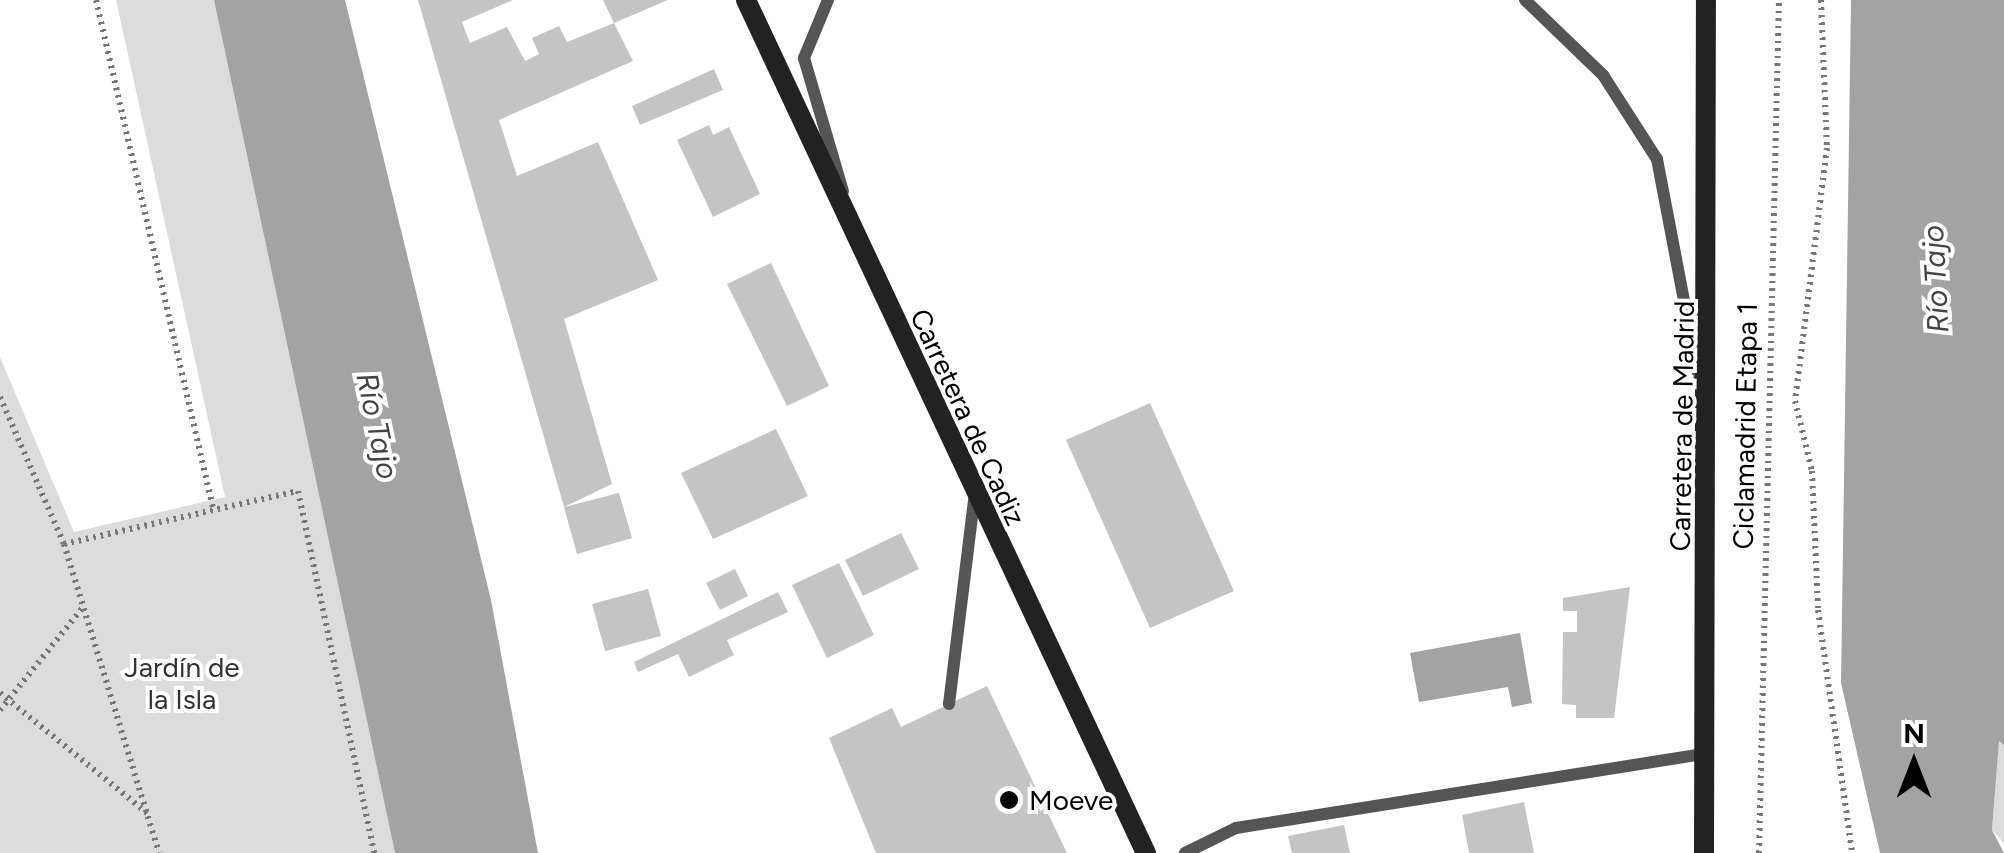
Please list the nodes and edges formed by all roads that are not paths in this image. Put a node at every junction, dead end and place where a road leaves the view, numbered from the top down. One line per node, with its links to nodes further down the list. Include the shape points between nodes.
1 (746, 0): 5 (main road, Carretera de Cadiz)
2 (828, 0): 5 (lane, via 804,58)
3 (1525, 0): 6 (lane, via 1603,74 1657,159)
4 (1706, 0): 6 (main road, Carretera de Madrid)
5 (852, 230): 7 (main road, Carretera de Cadiz)
6 (1709, 430): 9 (main road, Carretera de Madrid)
7 (974, 499): 8 (lane); 10 (main road, Carretera de Cadiz)
8 (950, 704)
9 (1705, 754): 11 (lane, via 1236,828); 12 (main road, Carretera de Madrid)
10 (1146, 853)
11 (1185, 853)
12 (1704, 853)

